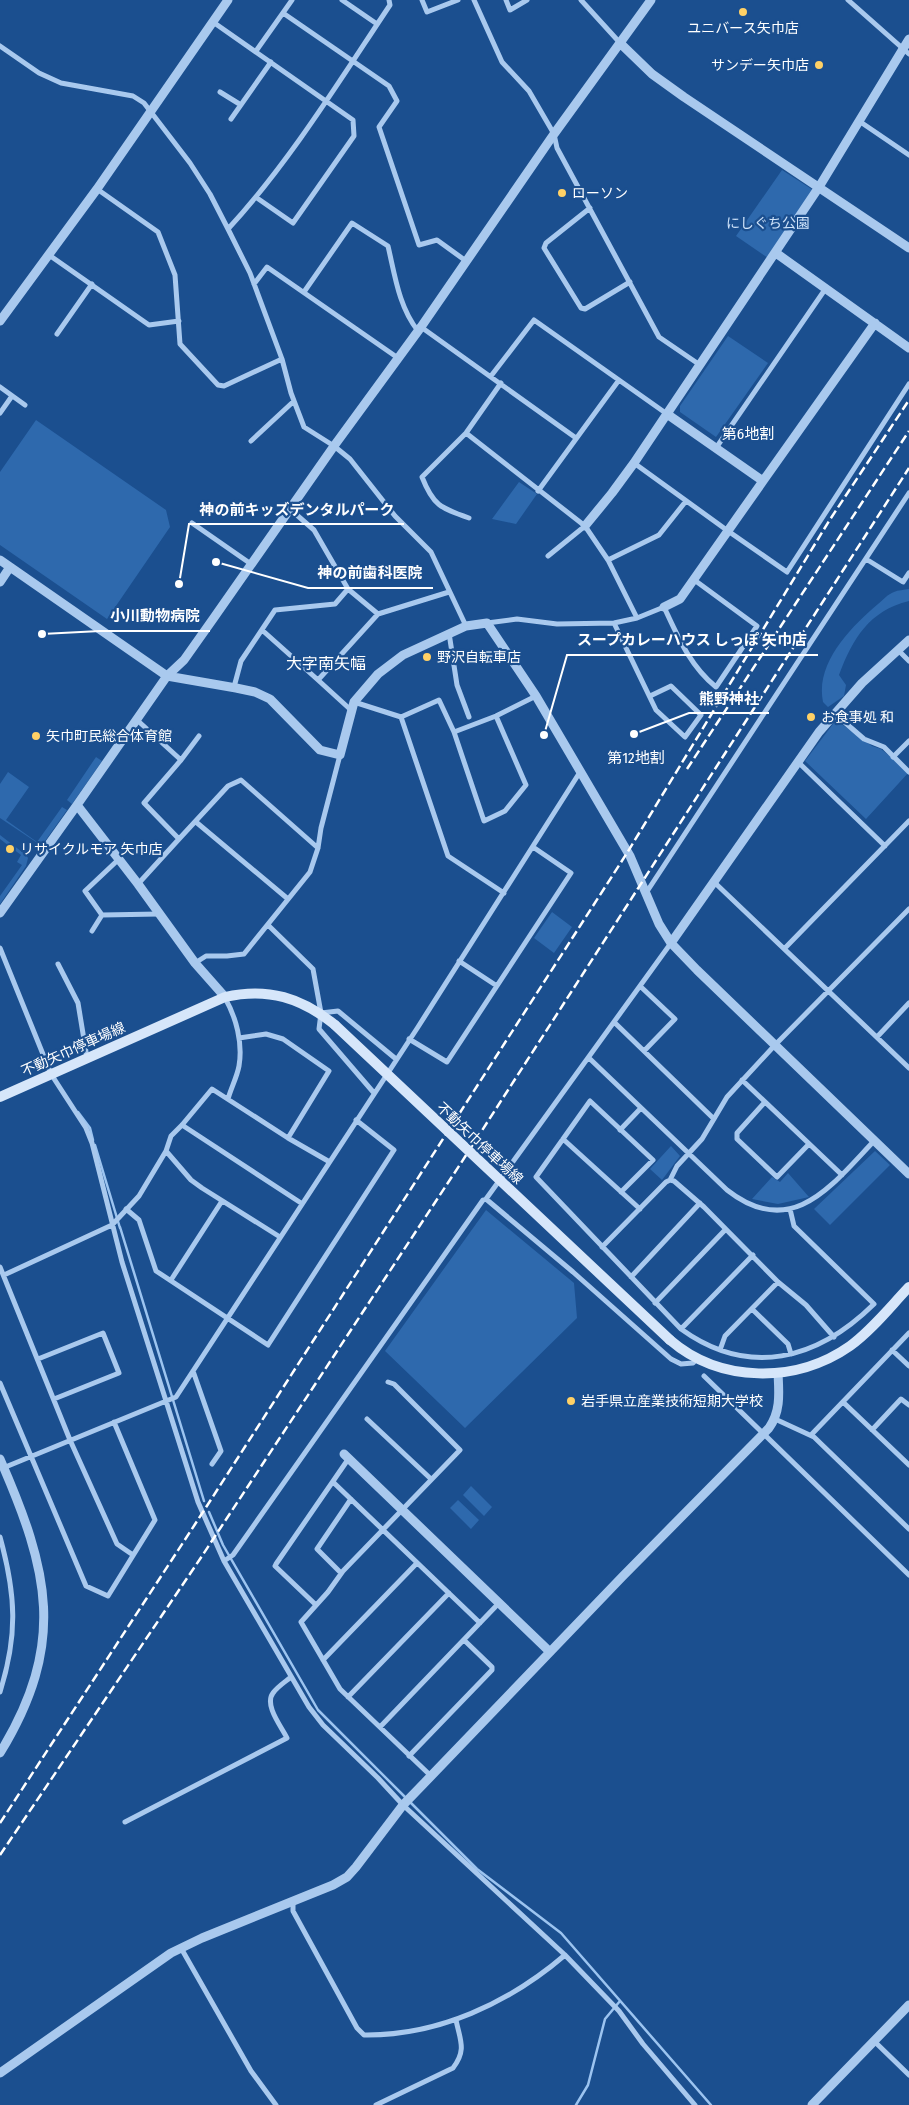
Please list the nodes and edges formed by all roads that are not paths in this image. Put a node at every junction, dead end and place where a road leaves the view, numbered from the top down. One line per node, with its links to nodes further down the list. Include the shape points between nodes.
1 (228, 0): 14 (street)
2 (292, 0): 13 (street)
3 (342, 0): 15 (street)
4 (389, 0): 15 (street, via 390,5)
5 (422, 0): 6 (street, via 426,12)
6 (458, 0)
7 (474, 0): 29 (street, via 502,62 529,91)
8 (506, 0): 9 (street, via 510,10)
9 (527, 0)
10 (581, 0): 17 (street)
11 (651, 0): 17 (street)
12 (848, 0): 20 (street)
13 (283, 13): 19 (street); 21 (street)
14 (213, 22): 19 (street); 26 (street)
15 (377, 24): 21 (street)
16 (909, 39): 20 (street)
17 (621, 44): 29 (street); 31 (street, via 652,74)
18 (0, 46): 26 (street, via 38,73 61,83 132,96 144,103)
19 (256, 51): 22 (street)
20 (906, 51): 28 (street)
21 (353, 61): 24 (street); 39 (street, via 390,86 396,101 379,127 420,245 437,240)
22 (271, 62): 24 (street); 25 (street)
23 (220, 92): 25 (street)
24 (325, 100): 33 (street); 33 (street, via 353,120 354,136 349,144 293,223)
25 (241, 105): 27 (street)
26 (150, 112): 32 (street); 35 (street, via 190,163)
27 (231, 119)
28 (859, 121): 30 (street); 31 (street)
29 (554, 134): 34 (street, via 557,148); 39 (street)
30 (909, 156)
31 (819, 187): 36 (street); 37 (street)
32 (97, 189): 38 (street); 46 (street, via 158,232 175,275)
33 (257, 198): 35 (street)
34 (590, 208): 40 (street); 40 (street, via 544,248 582,308)
35 (228, 229): 42 (street)
36 (909, 248)
37 (776, 253): 43 (street); 53 (street)
38 (50, 255): 41 (street); 45 (street)
39 (466, 261): 48 (street)
40 (630, 282): 53 (street, via 659,337)
41 (92, 284): 46 (street, via 149,325); 49 (street)
42 (254, 284): 44 (street, via 268,267); 52 (street)
43 (826, 288): 47 (street); 68 (street)
44 (304, 292): 48 (street, via 352,223 388,246 401,301 408,319); 51 (street)
45 (0, 321)
46 (180, 321): 52 (street, via 180,344 218,385 224,386)
47 (876, 323): 50 (street); 70 (street)
48 (419, 329): 51 (street); 54 (street)
49 (57, 334)
50 (909, 348)
51 (398, 358): 67 (street)
52 (282, 359): 60 (street)
53 (700, 365): 63 (street)
54 (491, 376): 55 (street, via 534,320); 56 (street)
55 (619, 380): 63 (street); 65 (street)
56 (501, 383): 64 (street); 65 (street)
57 (909, 384): 78 (street, via 787,572)
58 (0, 388): 59 (street)
59 (12, 396): 61 (street); 62 (street)
60 (294, 402): 66 (street); 67 (street, via 304,428)
61 (25, 405)
62 (0, 413)
63 (667, 414): 68 (street); 69 (street)
64 (466, 433): 71 (street); 75 (street, via 422,477 429,495 441,507)
65 (576, 438): 71 (street)
66 (250, 441)
67 (334, 446): 74 (street); 89 (street, via 431,552)
68 (716, 448): 70 (street)
69 (634, 463): 73 (street); 77 (street)
70 (763, 481): 78 (street)
71 (538, 491): 77 (street)
72 (909, 493): 80 (street)
73 (686, 501): 78 (street); 82 (street, via 659,535)
74 (290, 509): 83 (street); 88 (street, via 314,530)
75 (469, 518)
76 (192, 523): 83 (street)
77 (585, 526): 79 (street); 82 (street)
78 (728, 531): 86 (street)
79 (548, 556)
80 (866, 558): 85 (street, via 903,582); 131 (street)
81 (0, 560): 84 (street)
82 (608, 560): 92 (street)
83 (251, 564): 101 (street, via 184,660)
84 (10, 567): 87 (street); 101 (street)
85 (909, 573)
86 (693, 579): 90 (street, via 680,598); 90 (street, via 757,626 716,687 703,677 684,648)
87 (0, 582)
88 (348, 589): 91 (street); 96 (street, via 335,604 275,610)
89 (449, 592): 91 (street); 95 (street)
90 (664, 607): 92 (street)
91 (378, 614): 102 (street)
92 (637, 618): 94 (street)
93 (487, 623): 94 (street, via 517,619 557,624); 95 (street); 104 (street)
94 (614, 623): 105 (street)
95 (466, 626): 97 (street)
96 (262, 630): 102 (street); 103 (street, via 241,661)
97 (450, 633): 106 (street, via 403,655 378,674); 110 (street, via 457,685)
98 (909, 640): 99 (street)
99 (898, 650): 100 (street); 107 (street)
100 (909, 661)
101 (167, 676): 103 (street); 111 (street)
102 (318, 680): 106 (street)
103 (234, 687): 115 (street, via 270,699 320,750)
104 (536, 696): 108 (street); 119 (street)
105 (650, 696): 105 (street, via 656,710 685,737 701,715 671,686)
106 (353, 707): 109 (street); 115 (street)
107 (834, 713): 116 (street, via 864,739 884,747); 118 (street)
108 (496, 716): 112 (street); 112 (street, via 526,785 505,811 484,821)
109 (401, 717): 112 (street, via 439,700); 132 (street, via 448,856)
110 (469, 717)
111 (137, 720): 117 (street); 121 (street)
112 (454, 732)
113 (199, 736): 117 (street)
114 (909, 741): 116 (street)
115 (340, 755): 127 (street)
116 (893, 757): 120 (street)
117 (181, 760): 124 (street, via 144,803)
118 (797, 761): 125 (street); 129 (street)
119 (580, 772): 126 (street); 131 (street, via 630,856)
120 (909, 772)
121 (77, 805): 128 (street); 135 (street)
122 (909, 820): 125 (street)
123 (196, 822): 124 (street); 127 (street, via 228,786 241,780); 133 (street)
124 (179, 839): 130 (street)
125 (885, 846): 142 (street)
126 (533, 847): 132 (street); 146 (street, via 571,873)
127 (318, 848): 133 (street, via 310,872)
128 (119, 859): 130 (street); 137 (street, via 85,891)
129 (713, 881): 140 (street); 142 (street)
130 (138, 884): 136 (street)
131 (646, 892): 140 (street)
132 (504, 893): 143 (street)
133 (288, 899): 138 (street)
134 (909, 909): 148 (street)
135 (0, 912)
136 (160, 914): 137 (street); 144 (street)
137 (102, 915): 139 (street)
138 (268, 925): 144 (street, via 244,954 206,956); 151 (street, via 313,969)
139 (92, 931)
140 (671, 943): 147 (street); 156 (street)
141 (0, 948): 162 (street)
142 (785, 948): 148 (street)
143 (460, 962): 146 (street); 155 (street)
144 (195, 963): 149 (street)
145 (58, 964): 158 (street, via 78,1003)
146 (497, 986): 155 (street, via 447,1062)
147 (640, 986): 152 (street); 157 (street, via 675,1019)
148 (830, 991): 153 (street); 156 (street)
149 (225, 997): 151 (main road, 不動矢巾停車場線, via 243,993 282,996); 154 (street); 158 (main road, 不動矢巾停車場線)
150 (909, 1003): 153 (street)
151 (321, 1013): 160 (street, via 338,1011); 164 (street, via 319,1029); 211 (main road, 不動矢巾停車場線, bridge, via 670,1340)
152 (614, 1022): 157 (street); 159 (street)
153 (876, 1037): 161 (street)
154 (239, 1038): 166 (street, via 240,1066); 173 (street, via 266,1034 283,1039 329,1071)
155 (409, 1039): 160 (street)
156 (775, 1045): 163 (street); 175 (street)
157 (644, 1052): 169 (street)
158 (87, 1058): 162 (main road, 不動矢巾停車場線)
159 (589, 1058): 168 (street); 184 (street)
160 (396, 1059): 164 (street)
161 (909, 1068)
162 (51, 1074): 165 (main road, 不動矢巾停車場線); 191 (street, via 86,1128)
163 (742, 1080): 167 (street); 169 (street)
164 (374, 1093): 170 (street)
165 (0, 1096)
166 (228, 1099): 171 (street, via 212,1089); 173 (street)
167 (766, 1102): 176 (street); 176 (street, via 737,1133 737,1139 777,1177)
168 (641, 1108): 172 (street); 178 (street)
169 (714, 1119): 178 (street)
170 (356, 1120): 179 (street); 204 (street, via 394,1150 268,1345)
171 (182, 1126): 177 (street, via 171,1136); 186 (street)
172 (620, 1130): 174 (street, via 590,1101); 183 (street, via 652,1160)
173 (288, 1138): 179 (street)
174 (563, 1139): 183 (street); 194 (street, via 536,1176)
175 (874, 1141): 180 (street); 181 (street)
176 (809, 1144): 181 (street)
177 (166, 1151): 185 (street, via 191,1180); 188 (street, via 139,1196)
178 (689, 1154): 182 (street, via 677,1166); 190 (street, via 738,1199 763,1208)
179 (328, 1161): 186 (street)
180 (909, 1174)
181 (842, 1175): 190 (street, via 815,1200)
182 (670, 1180): 187 (street); 189 (street)
183 (622, 1192): 189 (street)
184 (486, 1200): 211 (street, via 671,1359 681,1364 693,1363); 243 (street)
185 (222, 1201): 193 (street); 199 (street)
186 (301, 1203): 193 (street)
187 (700, 1203): 192 (street); 198 (street)
188 (126, 1209): 191 (street); 199 (street, via 139,1220 156,1271)
189 (640, 1209): 194 (street)
190 (790, 1209): 207 (street, via 794,1226 874,1304)
191 (114, 1223): 197 (street); 220 (street)
192 (725, 1230): 195 (street); 202 (street)
193 (280, 1237): 204 (street)
194 (602, 1247): 198 (street)
195 (753, 1255): 200 (street); 205 (street)
196 (0, 1267): 197 (street)
197 (4, 1275): 212 (street)
198 (631, 1277): 202 (street)
199 (170, 1280): 204 (street)
200 (778, 1282): 203 (street); 207 (street, via 806,1305)
201 (909, 1287): 215 (main road, 不動矢巾停車場線, via 844,1350 819,1363)
202 (655, 1303): 205 (street)
203 (752, 1309): 208 (street, via 725,1336); 210 (street, via 788,1344)
204 (228, 1317): 214 (street)
205 (681, 1329): 208 (street)
206 (909, 1332): 209 (street)
207 (834, 1337): 210 (street, via 803,1352)
208 (720, 1350): 210 (street, via 756,1357)
209 (892, 1350): 213 (street); 221 (street)
210 (791, 1354)
211 (698, 1358): 215 (main road, 不動矢巾停車場線, via 738,1372)
212 (38, 1360): 219 (street); 219 (street, via 103,1333 119,1373)
213 (909, 1366)
214 (193, 1371): 220 (street, via 176,1397); 232 (street, via 221,1451)
215 (778, 1373): 224 (street, via 779,1405)
216 (704, 1376): 227 (street)
217 (388, 1382): 235 (street, via 394,1384 459,1447 460,1450)
218 (0, 1383): 230 (street)
219 (54, 1399): 229 (street)
220 (167, 1400): 225 (street); 243 (street, via 198,1502)
221 (843, 1402): 226 (street); 228 (street)
222 (909, 1405): 226 (street, via 901,1399)
223 (367, 1419): 235 (street)
224 (775, 1419): 227 (street); 228 (street)
225 (114, 1422): 229 (street); 242 (street, via 155,1520)
226 (872, 1430): 234 (street)
227 (764, 1434): 246 (street); 252 (street)
228 (811, 1435): 239 (street)
229 (70, 1440): 230 (street); 242 (street, via 117,1544)
230 (30, 1455): 233 (street); 242 (street, via 86,1586 108,1596)
231 (347, 1456): 236 (street); 238 (street)
232 (212, 1464)
233 (1, 1465): 258 (street, via 34,1547 44,1602 44,1636 31,1691)
234 (909, 1465)
235 (431, 1479): 238 (street)
236 (333, 1482): 237 (street); 249 (street, via 275,1566)
237 (351, 1499): 240 (street); 245 (street, via 317,1549)
238 (402, 1509): 240 (street); 248 (street)
239 (909, 1529)
240 (382, 1530): 244 (street); 245 (street)
241 (0, 1537): 255 (street, via 10,1573 14,1608 12,1644)
242 (134, 1555)
243 (229, 1558): 254 (street)
244 (417, 1563): 247 (street); 253 (street)
245 (341, 1573): 249 (street)
246 (909, 1575)
247 (449, 1594): 250 (street); 256 (street)
248 (499, 1603): 250 (street); 252 (street)
249 (316, 1605): 253 (street, via 301,1622)
250 (480, 1624): 251 (street)
251 (464, 1640): 257 (street); 259 (street, via 492,1670)
252 (550, 1652): 260 (street)
253 (323, 1660): 256 (street, via 338,1687)
254 (291, 1677): 261 (street, via 319,1720); 262 (street, via 270,1698 286,1738)
255 (0, 1692)
256 (348, 1697): 257 (street)
257 (380, 1727): 259 (street)
258 (0, 1754)
259 (409, 1756): 260 (street)
260 (431, 1776): 261 (street)
261 (406, 1802): 263 (street, via 351,1873 333,1885); 265 (street)
262 (125, 1822)
263 (293, 1901): 264 (street); 267 (street, via 294,1911 357,2028 364,2035 387,2035)
264 (181, 1948): 269 (street); 271 (street, via 251,2071)
265 (565, 1956): 267 (street, via 520,1989 483,2010); 273 (street, via 617,2009 642,2044)
266 (909, 2005): 268 (street)
267 (456, 2020): 272 (street, via 462,2049 453,2068)
268 (874, 2041): 270 (street); 274 (street)
269 (0, 2073)
270 (909, 2075)
271 (276, 2105)
272 (376, 2105)
273 (695, 2105)
274 (812, 2105)

